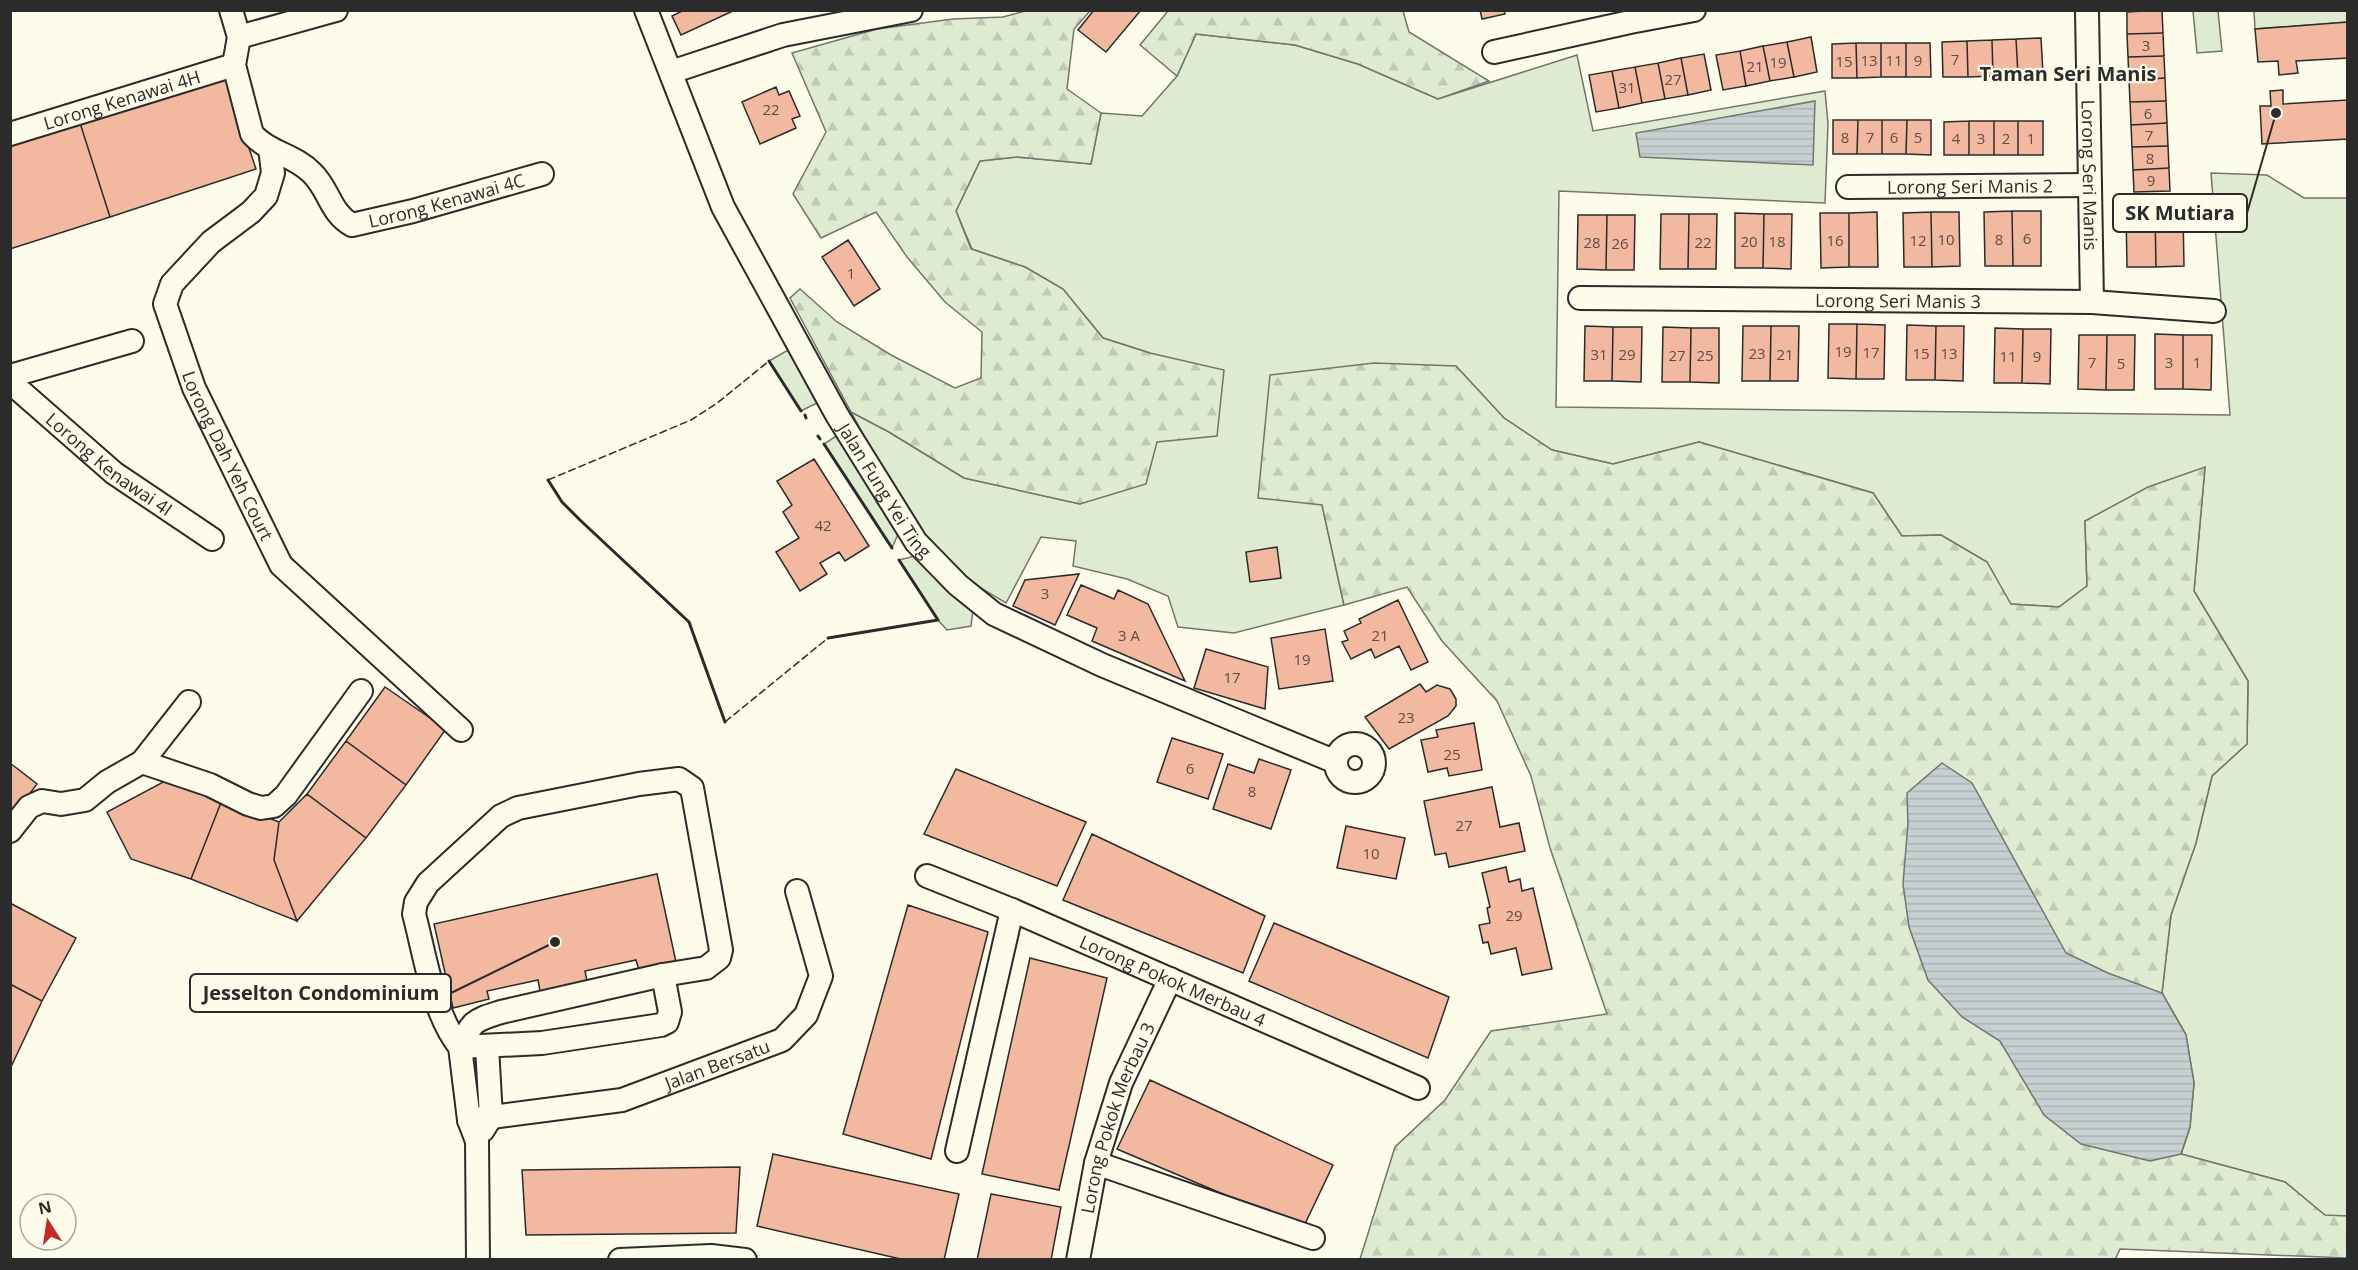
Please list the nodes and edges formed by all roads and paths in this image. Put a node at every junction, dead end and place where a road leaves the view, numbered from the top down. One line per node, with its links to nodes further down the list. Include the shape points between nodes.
1 (231, 10): 7 (street)
2 (336, 10): 7 (street)
3 (646, 10): 10 (street, Jalan Fung Yei Ting)
4 (911, 10): 10 (street, via 783,35)
5 (1694, 10): 8 (street)
6 (2087, 10): 14 (street, Lorong Seri Manis)
7 (239, 37): 9 (street)
8 (1494, 52)
9 (234, 65): 11 (street, Lorong Kenawai 4H); 12 (street, via 252,135)
10 (671, 72): 27 (street, Jalan Fung Yei Ting, via 723,207 837,414 916,542 958,585 994,614)
11 (10, 134)
12 (270, 148): 13 (street, Lorong Kenawai 4C, via 298,160 315,174 341,219 352,225); 25 (street, Lorong Dah Yeh Court, via 273,173 266,195 252,212 211,242 172,284 165,304 194,388 281,565)
13 (543, 174)
14 (2090, 185): 15 (street, Lorong Seri Manis 2); 17 (street, Lorong Seri Manis)
15 (1848, 187)
16 (1580, 298): 17 (street, Lorong Seri Manis 3)
17 (2092, 302): 18 (street, Lorong Seri Manis 3)
18 (2214, 311)
19 (132, 341): 20 (street)
20 (10, 376)
21 (10, 382): 22 (street, Lorong Kenawai 4I, via 114,473)
22 (212, 539)
23 (361, 691): 26 (street, via 274,806 248,804 210,785)
24 (189, 702): 26 (street)
25 (461, 730)
26 (142, 762): 28 (street, via 85,800 61,804 42,801 28,807)
27 (1336, 762)
28 (10, 831)
29 (927, 876): 31 (street, Lorong Pokok Merbau 4)
30 (797, 891): 37 (street, Jalan Bersatu, via 821,976 806,1015 782,1041 622,1100)
31 (1012, 910): 33 (street, Lorong Pokok Merbau 4); 38 (street)
32 (663, 975): 34 (street, via 478,1019); 34 (street, via 706,968 719,958 721,950 692,788 679,779 518,808 501,816 428,883 416,902 414,914 435,995); 35 (street, via 670,1012 667,1022 661,1025)
33 (1170, 979): 36 (street, Lorong Pokok Merbau 4); 39 (street, Lorong Pokok Merbau 3, via 1120,1083)
34 (460, 1047): 35 (street); 37 (street)
35 (487, 1047): 37 (street)
36 (1418, 1088)
37 (480, 1118): 42 (street)
38 (957, 1151)
39 (1096, 1163): 40 (street); 45 (street, Lorong Pokok Merbau 3)
40 (1313, 1238)
41 (711, 1258): 43 (street); 44 (street)
42 (478, 1260)
43 (620, 1260)
44 (745, 1260)
45 (1078, 1260)

